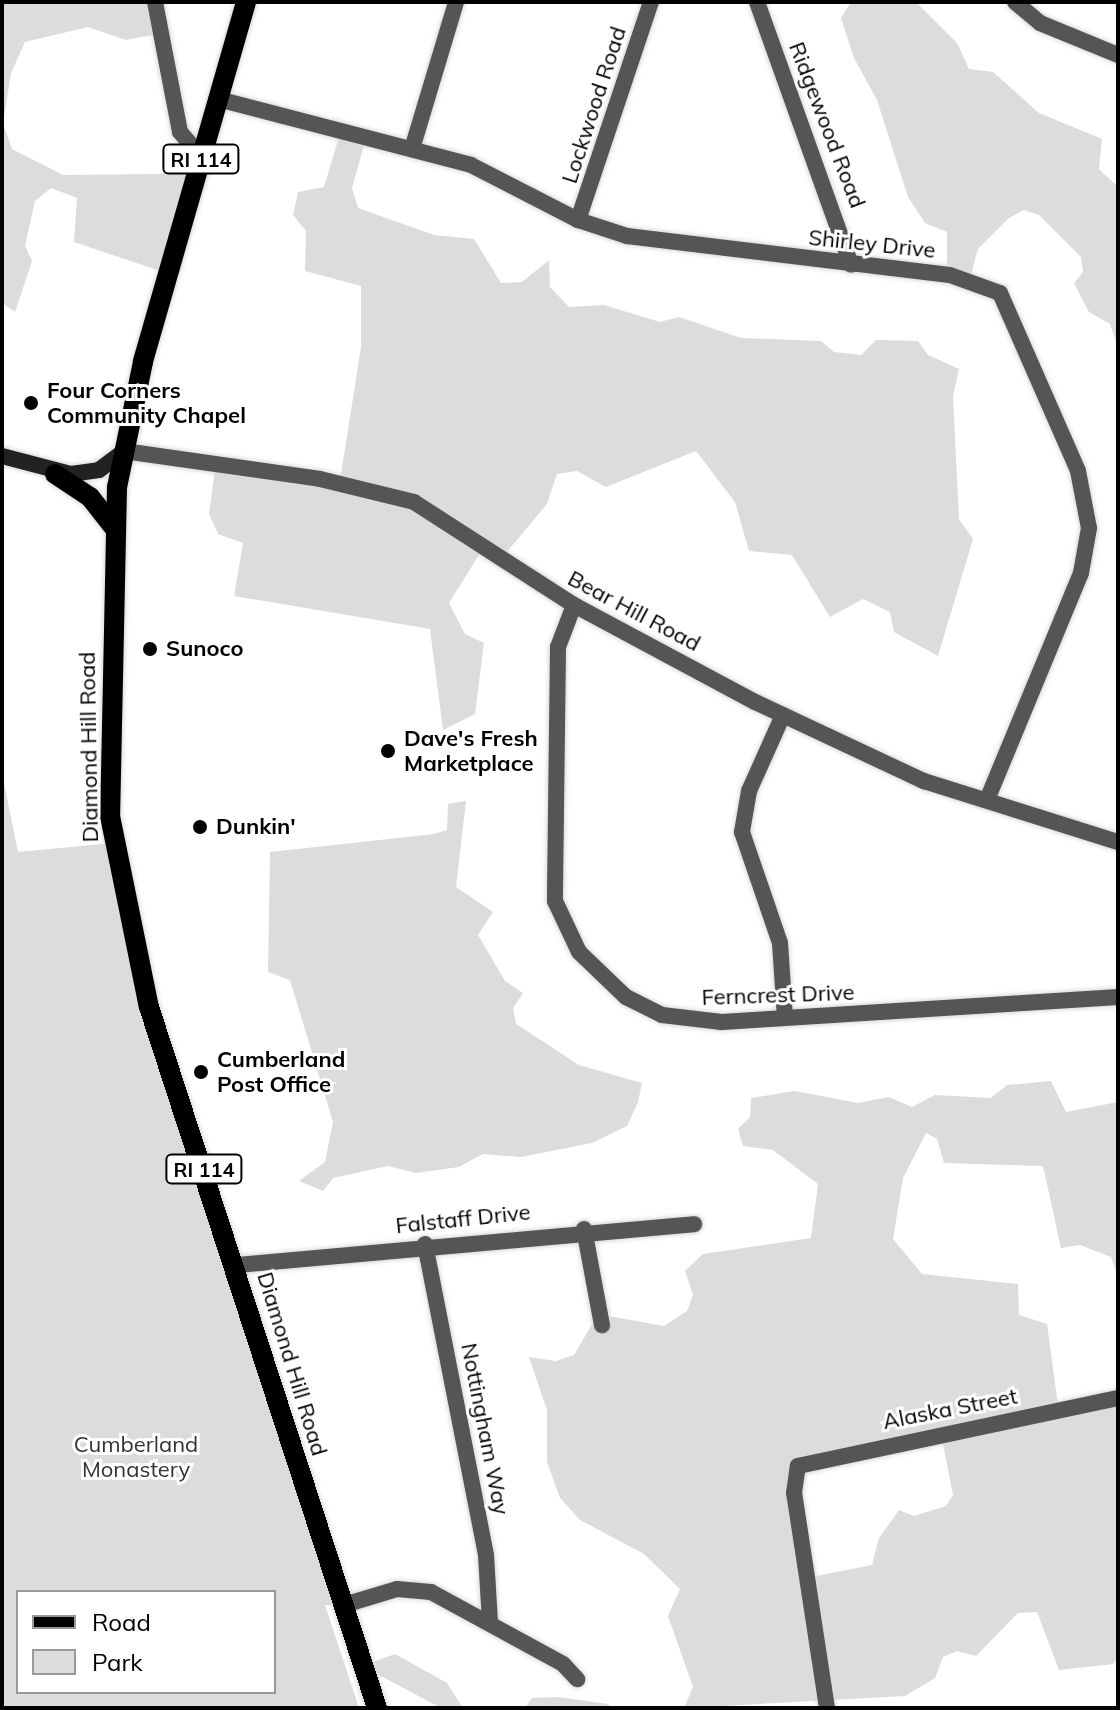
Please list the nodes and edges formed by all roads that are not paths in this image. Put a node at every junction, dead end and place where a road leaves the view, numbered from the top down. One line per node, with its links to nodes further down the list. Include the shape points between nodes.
1 (155, 2): 10 (street, via 180,132)
2 (246, 2): 8 (main road, Diamond Hill Road / RI 114)
3 (456, 2): 9 (street)
4 (651, 2): 11 (street, Lockwood Road)
5 (757, 2): 12 (street, Ridgewood Road)
6 (1015, 2): 7 (street, via 1040,23)
7 (1118, 55)
8 (218, 99): 9 (street, Shirley Drive); 10 (main road, Diamond Hill Road / RI 114)
9 (412, 149): 11 (street, Shirley Drive, via 507,180)
10 (202, 157): 13 (main road, Diamond Hill Road / RI 114)
11 (578, 220): 12 (street, Shirley Drive, via 642,238)
12 (851, 265): 19 (street, Shirley Drive, via 975,279 1000,293 1088,505 1081,573)
13 (124, 451): 15 (main road, via 89,473); 16 (main road, Diamond Hill Road / RI 114); 17 (street, Bear Hill Road, via 320,479 414,502)
14 (2, 456): 15 (main road)
15 (55, 474): 16 (main road, via 90,497)
16 (116, 530): 26 (main road, Diamond Hill Road / RI 114, via 109,780 118,876 149,1007)
17 (574, 605): 18 (street, Bear Hill Road); 22 (street, Ferncrest Drive, via 558,647 552,846 564,926 592,968 644,1008 682,1020)
18 (783, 715): 19 (street, Bear Hill Road, via 924,781); 22 (street, via 749,791 742,832 780,943)
19 (987, 800): 20 (street, Bear Hill Road)
20 (1118, 842)
21 (1118, 997): 22 (street, Ferncrest Drive)
22 (785, 1018)
23 (694, 1224): 24 (street, Falstaff Drive)
24 (584, 1229): 25 (street, Falstaff Drive); 27 (street)
25 (425, 1244): 26 (street, Falstaff Drive); 30 (street, Nottingham Way, via 486,1555)
26 (237, 1265): 29 (main road, Diamond Hill Road / RI 114)
27 (602, 1325)
28 (1118, 1398): 33 (street, Alaska Street, via 808,1461 795,1472)
29 (344, 1605): 30 (street, via 414,1588); 32 (main road, Diamond Hill Road / RI 114)
30 (490, 1623): 31 (street)
31 (577, 1679)
32 (377, 1708)
33 (827, 1708)

